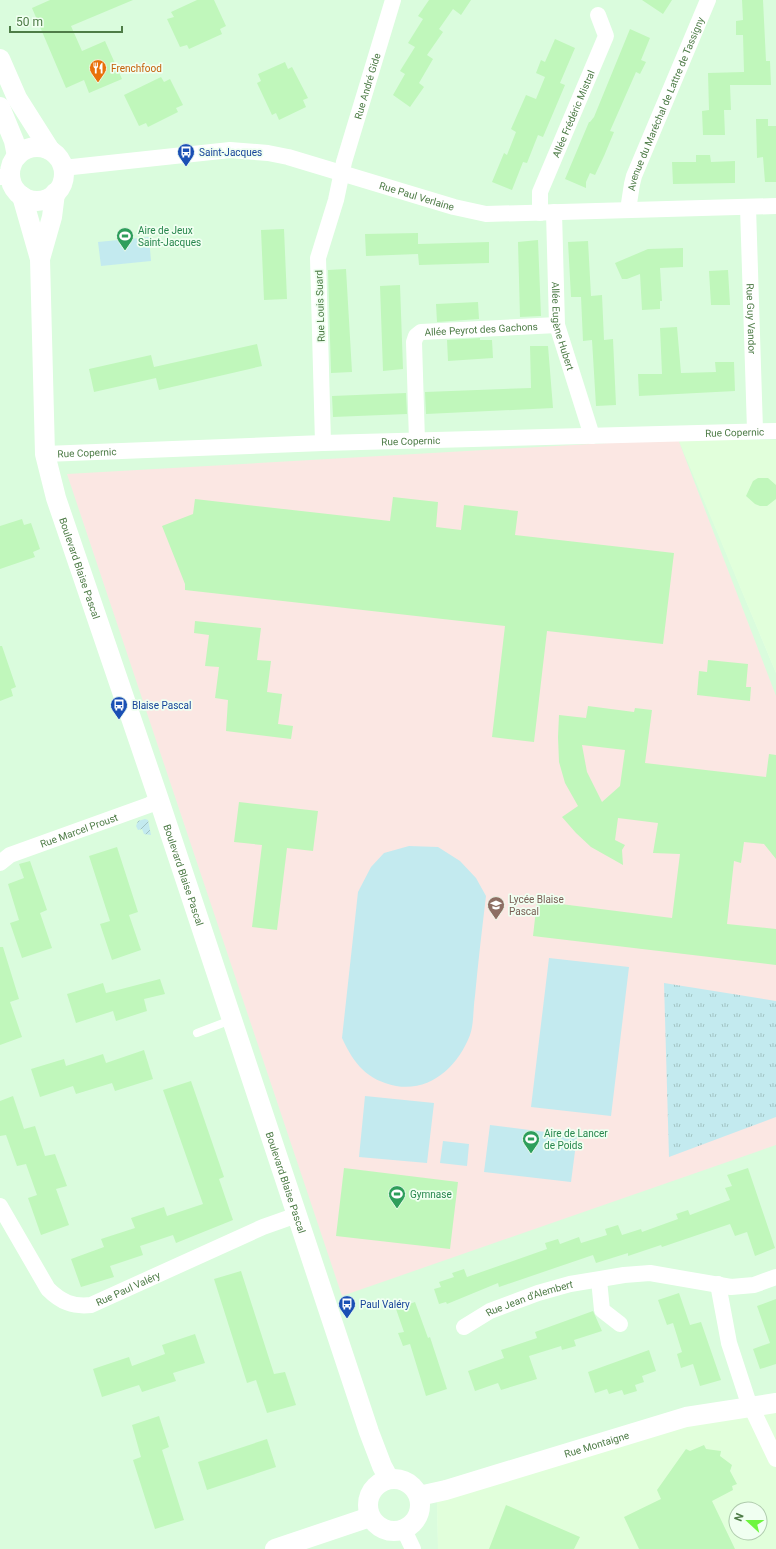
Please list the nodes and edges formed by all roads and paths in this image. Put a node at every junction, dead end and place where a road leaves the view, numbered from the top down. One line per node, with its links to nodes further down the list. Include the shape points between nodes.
1 (393, 0): 9 (street, Rue André Gide)
2 (708, 0): 15 (street, Avenue du Maréchal de Lattre de Tassigny, via 633,180)
3 (598, 15): 16 (street, Allée Frédéric Mistral, via 606,36 540,192)
4 (0, 59): 6 (street, via 17,98)
5 (0, 107): 7 (street, via 14,141)
6 (50, 150): 7 (street, via 30,148); 8 (street, via 58,157)
7 (17, 156): 10 (street, Boulevard Blaise Pascal)
8 (63, 168): 9 (street, Rue Paul Verlaine, via 230,150 288,157); 11 (street, Boulevard Blaise Pascal, via 64,178)
9 (342, 173): 16 (street, Rue Paul Verlaine, via 470,211 486,214); 23 (street, Rue Louis Suard, via 318,258)
10 (5, 177): 12 (street, Boulevard Blaise Pascal)
11 (55, 193): 12 (street, via 44,200 36,201); 17 (street, Boulevard Blaise Pascal, via 52,216)
12 (22, 196): 17 (street, Boulevard Blaise Pascal)
13 (776, 206): 14 (street, Rue Paul Verlaine)
14 (748, 207): 15 (street, Rue Paul Verlaine); 19 (street, Rue Guy Vandor)
15 (628, 210): 16 (street, Rue Paul Verlaine)
16 (547, 213): 18 (street, Allée Eugène Hubert)
17 (40, 259): 24 (street, Boulevard Blaise Pascal)
18 (557, 325): 21 (street, Allée Eugène Hubert); 22 (street, Allée Peyrot des Gachons, via 422,332 416,336 414,342)
19 (755, 430): 20 (street, Rue Copernic); 21 (street, Rue Copernic)
20 (776, 431)
21 (592, 436): 22 (street, Rue Copernic)
22 (417, 441): 23 (street, Rue Copernic)
23 (323, 443): 24 (street, Rue Copernic)
24 (45, 454): 25 (street, Boulevard Blaise Pascal, via 56,498)
25 (159, 800): 26 (street, Rue Marcel Proust, via 10,855); 27 (street, Boulevard Blaise Pascal)
26 (0, 863)
27 (231, 1020): 28 (lane); 30 (street, Boulevard Blaise Pascal)
28 (197, 1033)
29 (0, 1206): 30 (street, Rue Paul Valéry, via 48,1289 59,1300 83,1306 91,1305 263,1227)
30 (297, 1215): 39 (street, Boulevard Blaise Pascal, via 369,1432)
31 (776, 1277): 33 (street, Rue Jean d'Alembert, via 754,1285 731,1287)
32 (599, 1280): 33 (street, Rue Jean d'Alembert, via 650,1273); 34 (street, via 602,1310); 35 (street, Rue Jean d'Alembert, via 570,1284 532,1295 490,1310)
33 (718, 1284): 37 (street, via 729,1343)
34 (620, 1324)
35 (464, 1327)
36 (776, 1402): 37 (street, Rue Montaigne)
37 (751, 1407): 38 (street); 40 (street, Rue Montaigne, via 686,1417)
38 (776, 1459)
39 (389, 1478): 40 (street, via 399,1478 408,1482); 41 (street, via 373,1488 368,1497)
40 (419, 1496): 42 (street, via 420,1508 416,1519)
41 (370, 1517): 42 (street, via 384,1530); 43 (street)
42 (404, 1530): 44 (street)
43 (275, 1549)
44 (413, 1549)

